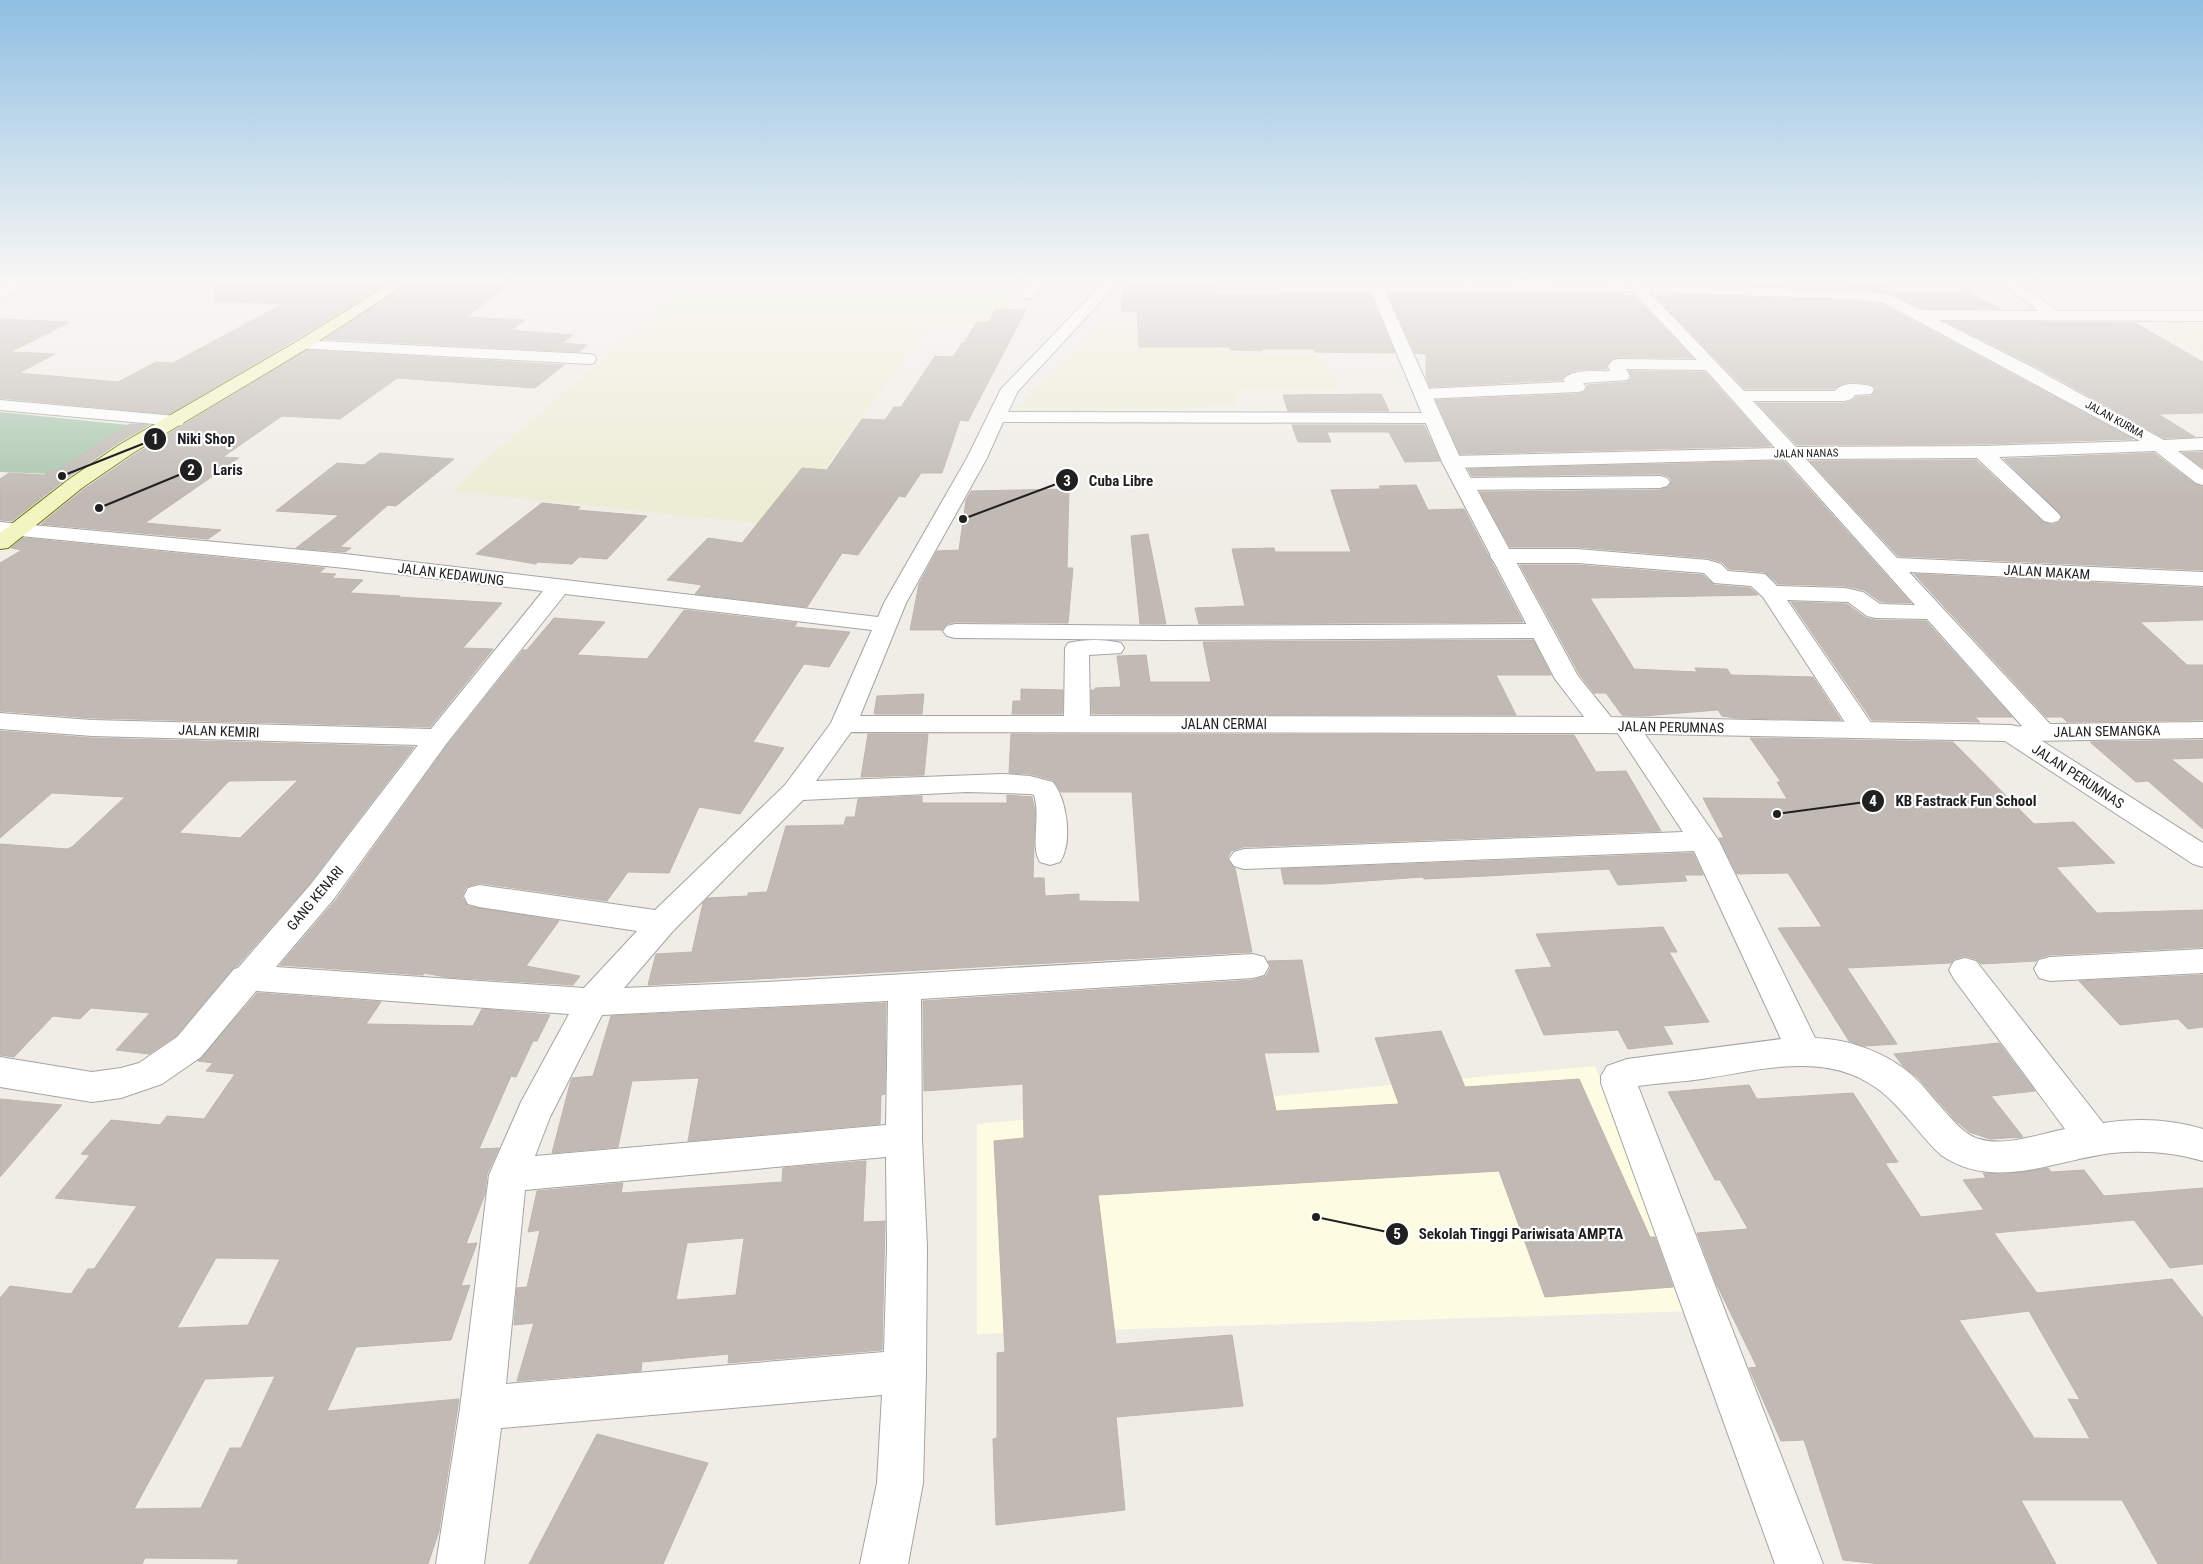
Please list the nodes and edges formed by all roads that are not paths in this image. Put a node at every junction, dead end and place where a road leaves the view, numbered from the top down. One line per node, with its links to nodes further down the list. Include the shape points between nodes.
1 (285, 355): 15 (main road)
2 (506, 355): 7 (street)
3 (1042, 355): 13 (street, via 1010,389)
4 (1407, 355): 10 (street, JALAN PERUMNAS)
5 (1703, 355): 8 (street)
6 (1995, 355): 17 (street, JALAN KURMA)
7 (588, 359)
8 (1712, 364): 10 (street, via 1619,364 1616,366 1621,376 1575,378 1572,380 1577,387); 11 (street)
9 (1865, 390): 11 (street, via 1845,390 1844,396)
10 (1424, 394): 14 (street, JALAN PERUMNAS)
11 (1739, 396): 19 (street)
12 (0, 405): 15 (street)
13 (997, 417): 14 (street); 32 (street)
14 (1432, 418): 21 (street, JALAN PERUMNAS)
15 (176, 421): 25 (main road, via 126,449)
16 (2203, 444): 17 (street, JALAN NANAS)
17 (2160, 445): 18 (street, JALAN NANAS); 22 (street, JALAN KURMA)
18 (1982, 452): 19 (street, JALAN NANAS); 24 (street)
19 (1790, 453): 20 (street, JALAN NANAS); 27 (street)
20 (1636, 457): 21 (street, JALAN NANAS); 23 (street, via 1660,482)
21 (1452, 462): 23 (street, JALAN PERUMNAS)
22 (2203, 479)
23 (1464, 484): 26 (street, JALAN PERUMNAS)
24 (2051, 516)
25 (5, 533): 29 (street, JALAN KEDAWUNG, via 346,561)
26 (1501, 556): 30 (street, via 1578,556 1708,566 1722,578 1757,579); 34 (street, JALAN PERUMNAS)
27 (1890, 564): 28 (street, JALAN MAKAM); 31 (street)
28 (2203, 579)
29 (559, 587): 32 (street, JALAN KEDAWUNG); 43 (street, GANG KENARI)
30 (1771, 593): 31 (street, via 1845,595 1855,597 1875,611); 39 (street)
31 (1934, 612): 41 (street)
32 (886, 625): 36 (street)
33 (955, 631): 34 (street)
34 (1544, 638): 37 (street, via 1078,648); 38 (street, JALAN PERUMNAS, via 1567,679)
35 (0, 722): 43 (street, JALAN KEMIRI, via 102,728)
36 (844, 724): 37 (street, JALAN CERMAI); 44 (street)
37 (1077, 724): 38 (street, JALAN CERMAI)
38 (1615, 725): 39 (street, JALAN PERUMNAS); 45 (street)
39 (1863, 730): 42 (street, JALAN PERUMNAS)
40 (2203, 730): 41 (street, JALAN SEMANGKA)
41 (2042, 732): 42 (street, JALAN SEMANGKA)
42 (2011, 733): 47 (street, JALAN PERUMNAS)
43 (438, 737): 55 (street, GANG KENARI, via 322,892)
44 (795, 792): 46 (street, via 993,783 1038,786 1044,789 1050,801); 50 (street)
45 (1704, 842): 48 (street); 58 (street)
46 (1050, 855)
47 (2203, 857)
48 (1244, 859)
49 (479, 896): 50 (street)
50 (662, 923): 57 (street)
51 (2203, 960): 53 (street)
52 (1253, 966): 56 (street)
53 (2050, 969)
54 (1965, 970): 61 (street)
55 (246, 978): 57 (street); 59 (street, GANG KENARI, via 189,1047 150,1074 92,1087)
56 (905, 987): 57 (street); 60 (street)
57 (592, 1002): 63 (street, via 534,1113)
58 (1804, 1051): 61 (street, via 1841,1055 1872,1067 1895,1082 1958,1148 1973,1155 1995,1158); 68 (street, via 1626,1074 1620,1076 1619,1081)
59 (0, 1072)
60 (904, 1138): 63 (street); 64 (street, via 907,1248)
61 (2094, 1139): 62 (street, via 2155,1135)
62 (2203, 1144)
63 (508, 1175): 65 (street)
64 (905, 1372): 65 (street); 67 (street, via 900,1483)
65 (482, 1408): 66 (street)
66 (460, 1564)
67 (884, 1564)
68 (1799, 1564)

